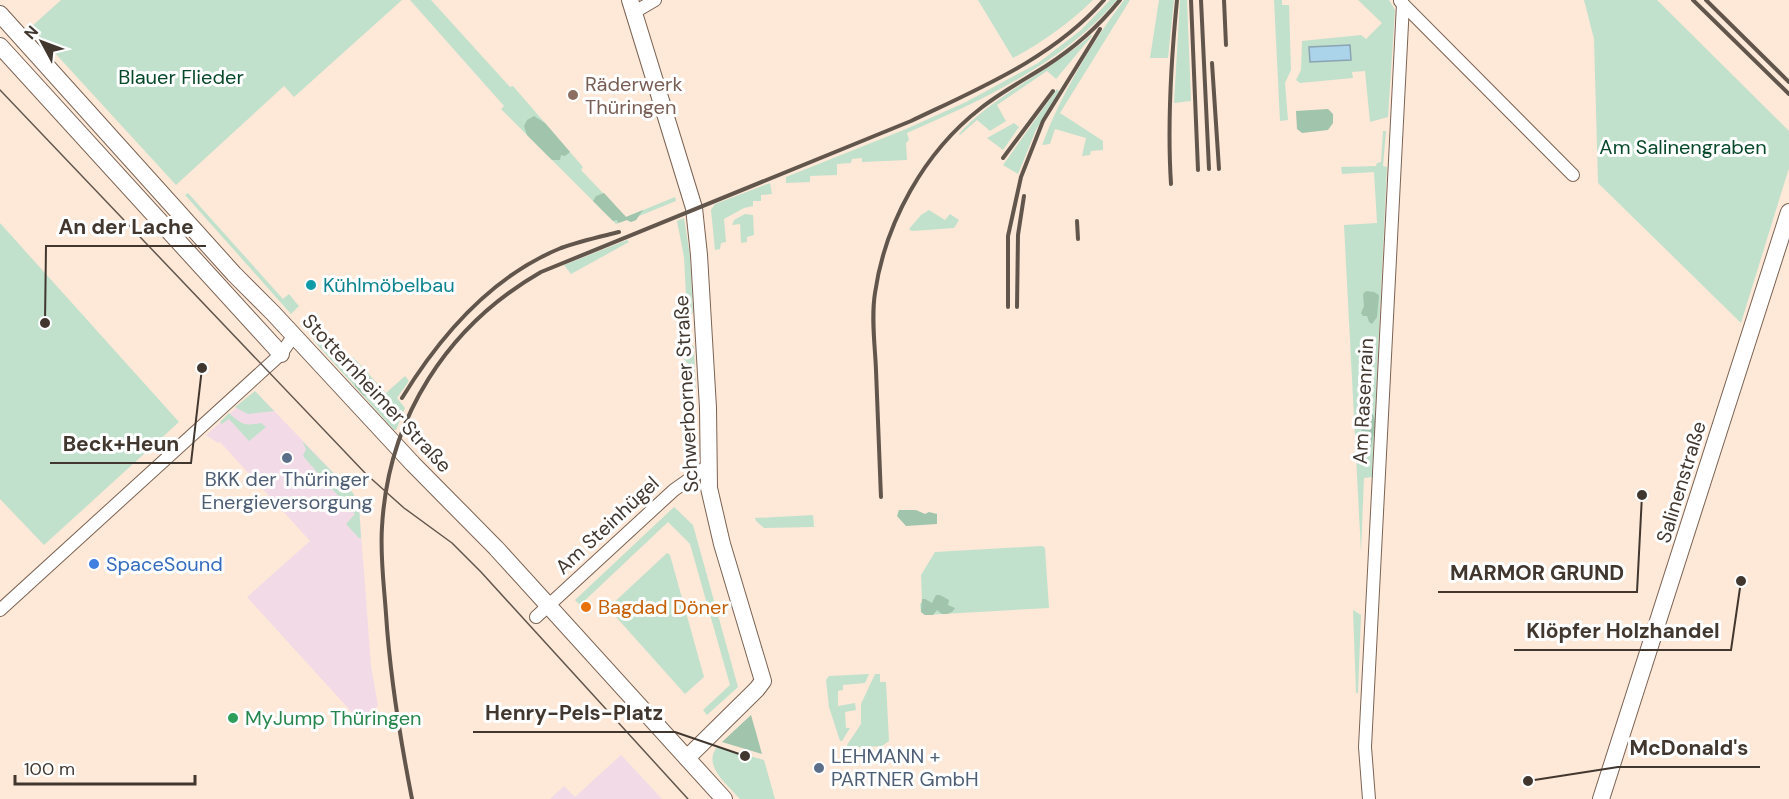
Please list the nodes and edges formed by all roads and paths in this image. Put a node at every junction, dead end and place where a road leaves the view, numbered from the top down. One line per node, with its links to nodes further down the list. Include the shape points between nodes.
1 (655, 0): 3 (street)
2 (1401, 2): 6 (street, Am Rasenrain); 15 (street, Am Rasenrain, via 1365,747)
3 (632, 7): 10 (main road, Schwerborner Straße, via 694,208 708,408)
4 (0, 14): 8 (main road, Stotternheimer Straße, via 234,274)
5 (0, 46): 9 (main road)
6 (1573, 175)
7 (1789, 212): 16 (main road, Salinenstraße)
8 (294, 335): 9 (street); 12 (main road, Stotternheimer Straße)
9 (281, 354): 11 (street)
10 (708, 466): 12 (street, Am Steinhügel, via 674,490); 13 (main road, Schwerborner Straße, via 722,544 763,681)
11 (0, 610)
12 (542, 611): 13 (main road, Stotternheimer Straße)
13 (687, 758): 14 (main road, Stotternheimer Straße)
14 (724, 799)
15 (1369, 799)
16 (1601, 799)

